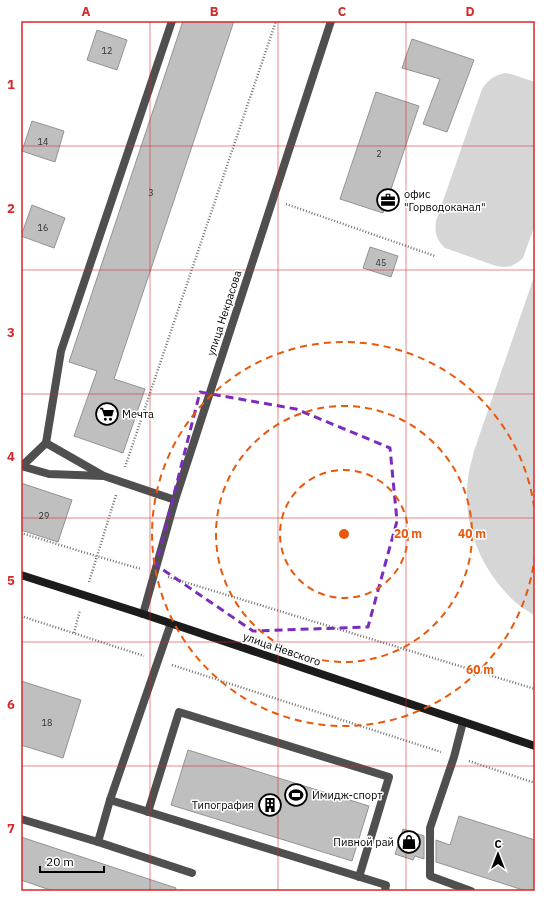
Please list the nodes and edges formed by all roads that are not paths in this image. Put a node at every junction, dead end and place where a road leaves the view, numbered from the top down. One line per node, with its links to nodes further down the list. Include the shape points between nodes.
1 (172, 21): 3 (street, via 61,351)
2 (331, 21): 6 (street, улица Некрасова)
3 (46, 443): 4 (street); 5 (street)
4 (22, 466): 5 (street, via 48,474)
5 (104, 476): 6 (street)
6 (175, 500): 8 (street, улица Некрасова)
7 (21, 575): 8 (street, улица Невского)
8 (143, 614): 9 (street, улица Невского)
9 (171, 623): 10 (street, улица Невского); 12 (street)
10 (463, 722): 11 (street, улица Невского); 19 (street, via 430,828 430,876)
11 (535, 746)
12 (110, 800): 13 (street); 15 (street)
13 (148, 812): 17 (street); 17 (street, via 179,712 390,778)
14 (21, 818): 15 (street)
15 (98, 842): 16 (street)
16 (192, 873)
17 (359, 877): 18 (street, via 386,885)
18 (385, 891)
19 (471, 891)

